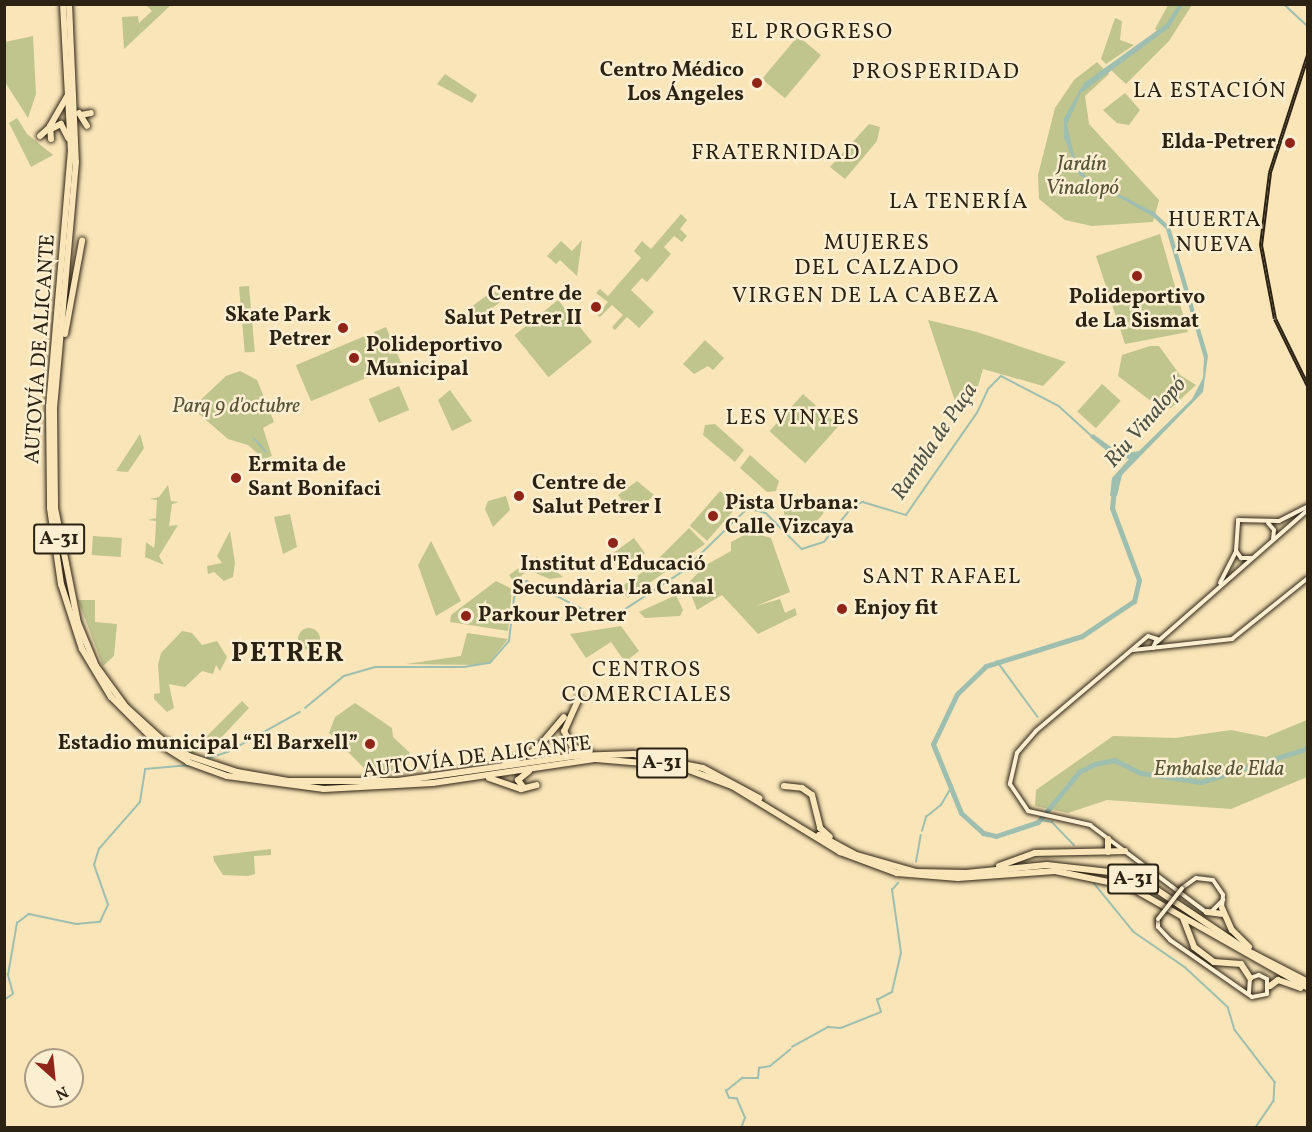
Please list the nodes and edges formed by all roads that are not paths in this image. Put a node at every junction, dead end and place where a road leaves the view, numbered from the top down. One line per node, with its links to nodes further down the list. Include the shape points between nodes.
1 (63, 4): 3 (highway, AUTOVÍA DE ALICANTE / A-31)
2 (69, 4): 4 (highway, AUTOVÍA DE ALICANTE / A-31)
3 (68, 75): 8 (highway, via 65,103); 10 (highway, AUTOVÍA DE ALICANTE / A-31)
4 (75, 84): 6 (highway); 10 (highway, AUTOVÍA DE ALICANTE / A-31)
5 (91, 113): 6 (highway)
6 (80, 114): 7 (highway); 10 (highway)
7 (87, 126)
8 (50, 133): 9 (highway); 10 (highway, via 55,124 64,126)
9 (40, 135)
10 (73, 151): 11 (highway, AUTOVÍA DE ALICANTE / A-31)
11 (73, 161): 12 (highway); 14 (highway, AUTOVÍA DE ALICANTE / A-31); 29 (highway, AUTOVÍA DE ALICANTE / A-31, via 69,168 49,406 47,457 55,551 73,625 92,669 121,710)
12 (79, 176)
13 (82, 241): 14 (highway)
14 (59, 361): 29 (highway, AUTOVÍA DE ALICANTE / A-31, via 54,498 72,603 103,678)
15 (1305, 510): 16 (main road); 17 (main road)
16 (1268, 523): 17 (main road, via 1275,531); 18 (main road, via 1248,517 1238,520)
17 (1271, 542): 19 (main road)
18 (1236, 551): 19 (main road, via 1241,558); 21 (main road, via 1226,575)
19 (1254, 557): 21 (main road)
20 (1308, 578): 24 (main road, via 1232,639)
21 (1209, 594): 22 (main road)
22 (1157, 640): 23 (main road); 24 (main road); 25 (main road)
23 (1145, 641): 25 (main road); 26 (main road)
24 (1166, 646): 25 (main road)
25 (1151, 648): 26 (main road)
26 (1124, 654): 38 (main road, via 1084,694 1036,731 1017,753 1011,789 1023,807 1037,815 1081,821)
27 (579, 698): 30 (highway, via 566,724 568,742 578,750)
28 (564, 717): 32 (highway, via 546,742 528,755)
29 (158, 739): 32 (highway, AUTOVÍA DE ALICANTE / A-31, via 189,756 237,772 324,783); 32 (highway, AUTOVÍA DE ALICANTE / A-31, via 189,762 227,776 324,789)
30 (616, 753): 31 (highway, AUTOVÍA DE ALICANTE / A-31); 43 (highway, AUTOVÍA DE ALICANTE / A-31, via 672,759 719,774 842,849)
31 (549, 763): 32 (highway, AUTOVÍA DE ALICANTE / A-31); 35 (highway, via 520,776 519,784); 36 (highway, AUTOVÍA DE ALICANTE / A-31, via 615,759 658,762 700,772)
32 (473, 775): 35 (highway, via 497,778)
33 (537, 785): 35 (highway)
34 (784, 786): 43 (highway, via 802,788 812,795 822,832)
35 (528, 789)
36 (759, 802): 37 (highway); 40 (highway, AUTOVÍA DE ALICANTE / A-31)
37 (779, 820)
38 (1108, 839): 41 (main road); 42 (highway)
39 (815, 841): 40 (highway)
40 (830, 847): 48 (highway, AUTOVÍA DE ALICANTE / A-31, via 872,866 930,878 1034,870 1080,873 1128,886)
41 (1125, 851): 42 (highway); 46 (main road)
42 (1108, 852): 44 (highway, via 1035,853)
43 (878, 863): 44 (highway, AUTOVÍA DE ALICANTE / A-31, via 930,873)
44 (982, 871): 49 (highway, AUTOVÍA DE ALICANTE / A-31, via 1065,865 1130,878 1176,901)
45 (1224, 896): 46 (main road, via 1220,906); 47 (main road); 52 (main road, bridge, via 1218,884 1206,878 1193,879 1158,919 1158,927 1170,940)
46 (1206, 911): 47 (highway)
47 (1221, 911): 49 (highway, via 1238,938)
48 (1179, 912): 50 (highway, via 1194,947 1214,962 1241,964); 54 (highway, AUTOVÍA DE ALICANTE / A-31, via 1221,942)
49 (1263, 958): 51 (highway, AUTOVÍA DE ALICANTE / A-31)
50 (1249, 980): 52 (main road); 53 (main road, via 1262,976); 55 (main road)
51 (1308, 982)
52 (1235, 983): 55 (main road)
53 (1269, 986): 54 (highway, via 1278,980); 55 (main road, via 1263,997)
54 (1308, 990)
55 (1249, 994)

